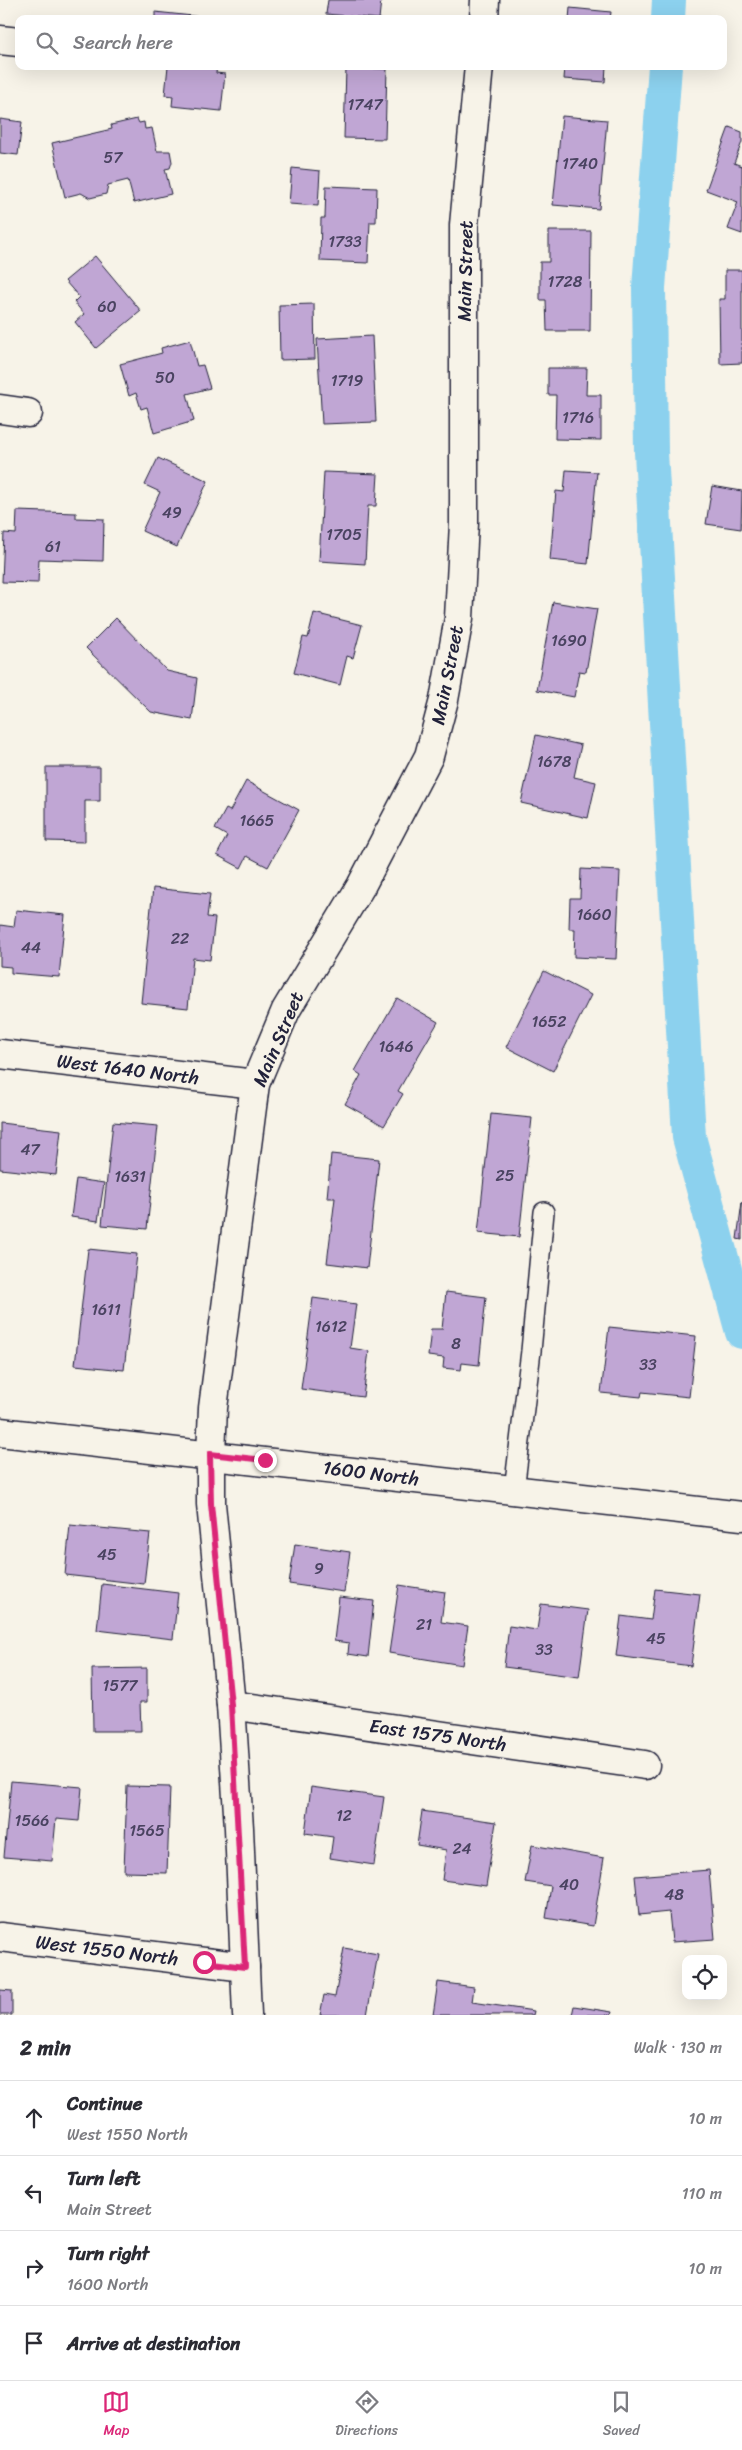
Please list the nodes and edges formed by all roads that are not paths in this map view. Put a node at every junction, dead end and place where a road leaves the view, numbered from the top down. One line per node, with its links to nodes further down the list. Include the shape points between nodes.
1 (486, 0): 2 (street)
2 (484, 15)
3 (0, 40): 4 (street)
4 (15, 42)
5 (479, 70): 9 (street, Main Street, via 464,225 464,523 459,618 444,700 429,756 361,886 286,1010)
6 (0, 409): 7 (street)
7 (28, 413)
8 (0, 1054): 9 (street, West 1640 North)
9 (255, 1084): 12 (street, Main Street, via 213,1408)
10 (544, 1212): 13 (lane)
11 (0, 1432): 12 (street, 1600 North)
12 (210, 1454): 13 (street, 1600 North); 15 (street, Main Street, via 211,1504)
13 (514, 1490): 14 (street, 1600 North)
14 (742, 1516)
15 (231, 1705): 16 (street, East 1575 North); 18 (street, Main Street)
16 (644, 1765)
17 (0, 1938): 18 (street, West 1550 North)
18 (245, 1967): 19 (street, Main Street)
19 (246, 2015)

